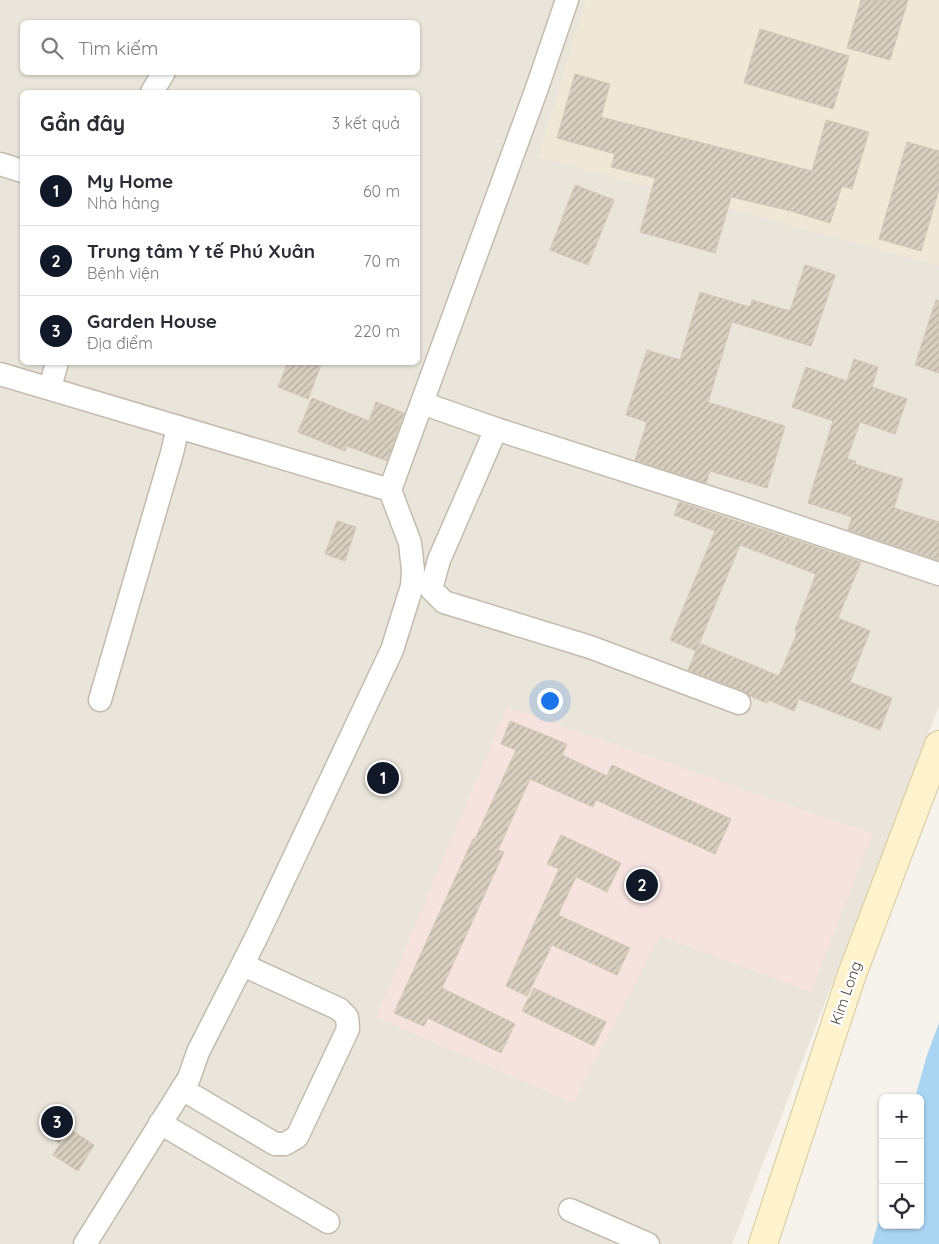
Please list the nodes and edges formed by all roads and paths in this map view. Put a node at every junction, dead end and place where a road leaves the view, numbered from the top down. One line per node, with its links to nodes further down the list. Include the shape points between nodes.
1 (567, 0): 9 (street)
2 (162, 75): 3 (street)
3 (153, 90)
4 (0, 164): 5 (street)
5 (20, 170)
6 (55, 365): 8 (street)
7 (0, 374): 8 (street)
8 (50, 388): 10 (street)
9 (422, 403): 11 (street); 12 (street)
10 (178, 428): 12 (street); 14 (street)
11 (496, 430): 13 (street); 15 (street, via 439,560 431,589 444,602 590,647)
12 (390, 490): 17 (street, via 413,557 412,586 386,665)
13 (939, 574)
14 (100, 700)
15 (739, 703)
16 (939, 745): 24 (main road, Kim Long, via 851,977)
17 (244, 965): 18 (street); 18 (street, via 339,1009 347,1017 348,1029 297,1137 285,1144 275,1144)
18 (182, 1089): 19 (street)
19 (160, 1123): 21 (street); 22 (street)
20 (570, 1210): 23 (street)
21 (328, 1222)
22 (85, 1244)
23 (648, 1244)
24 (763, 1244)

